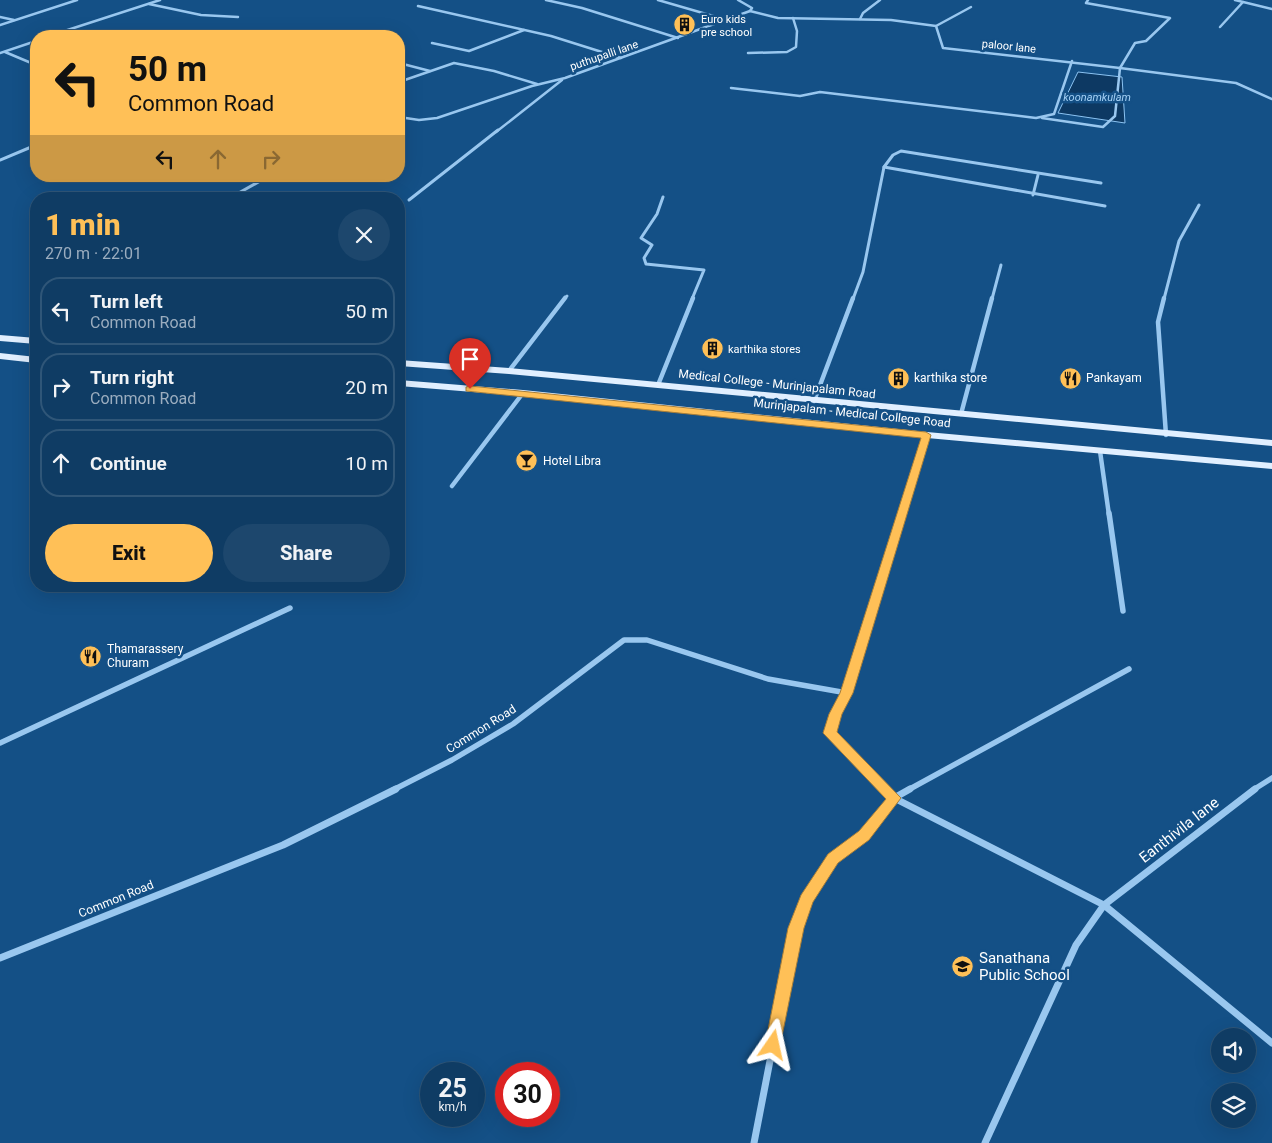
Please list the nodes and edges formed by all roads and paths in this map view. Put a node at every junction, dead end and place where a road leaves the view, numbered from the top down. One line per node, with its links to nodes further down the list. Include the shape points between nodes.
1 (77, 0): 19 (street)
2 (160, 0): 10 (street)
3 (546, 0): 26 (street)
4 (658, 0): 20 (street)
5 (738, 0): 14 (street, via 750,6)
6 (880, 0): 18 (street)
7 (1088, 0): 36 (street, via 1086,3 1170,18 1146,41 1135,43)
8 (1235, 0): 9 (street)
9 (1243, 2): 13 (street); 23 (street)
10 (149, 4): 16 (street, via 201,15); 24 (street)
11 (418, 6): 25 (street)
12 (971, 8): 22 (street)
13 (1272, 9)
14 (750, 11): 17 (street); 20 (street, puthupalli lane)
15 (0, 17): 19 (street)
16 (238, 17)
17 (793, 18): 18 (street); 31 (street, via 797,31 796,47 787,52)
18 (860, 19): 22 (street)
19 (14, 20): 21 (street)
20 (727, 20): 26 (street, puthupalli lane)
21 (0, 25)
22 (936, 26): 33 (street, paloor lane, via 943,48)
23 (1220, 27)
24 (68, 30)
25 (525, 30): 27 (street, via 469,51); 32 (street)
26 (678, 38): 32 (street, puthupalli lane)
27 (432, 42)
28 (30, 43): 29 (street)
29 (4, 52): 30 (street); 34 (street)
30 (0, 53)
31 (748, 54)
32 (622, 58): 38 (street, puthupalli lane)
33 (1072, 61): 36 (street, paloor lane); 44 (street, via 1054,114)
34 (30, 63)
35 (405, 65): 37 (street)
36 (1120, 68): 42 (street, paloor lane, via 1236,83); 44 (street, via 1115,116 1103,127)
37 (430, 71): 39 (street); 40 (street, via 454,63)
38 (566, 78): 40 (street, puthupalli lane); 54 (street)
39 (405, 80)
40 (539, 84): 43 (street, puthupalli lane, via 442,116 419,120)
41 (731, 88): 44 (street, via 800,96 820,92)
42 (1272, 99)
43 (405, 118)
44 (1036, 118)
45 (30, 148): 46 (street)
46 (0, 160)
47 (884, 166): 48 (street, via 901,151); 52 (street); 68 (street, via 862,272)
48 (1038, 175): 50 (street); 52 (street)
49 (258, 182): 51 (street)
50 (1101, 183)
51 (240, 192)
52 (1033, 195): 56 (street)
53 (663, 197): 66 (street, via 657,214 641,238 652,245 644,258 646,264 704,270)
54 (409, 200)
55 (1199, 205): 71 (street, via 1179,242 1158,322)
56 (1105, 206)
57 (1001, 265): 69 (street)
58 (567, 296): 64 (street)
59 (0, 338): 60 (main road)
60 (30, 340)
61 (0, 356): 62 (main road)
62 (30, 359)
63 (405, 363): 64 (main road, Medical College - Murinjapalam Road)
64 (509, 371): 66 (main road, Medical College - Murinjapalam Road)
65 (405, 384): 67 (main road, Murinjapalam - Medical College Road)
66 (658, 385): 68 (main road, Medical College - Murinjapalam Road)
67 (523, 393): 70 (main road, Murinjapalam - Medical College Road); 75 (street)
68 (814, 401): 69 (main road, Medical College - Murinjapalam Road)
69 (961, 414): 71 (main road, Medical College - Murinjapalam Road)
70 (926, 435): 73 (main road, Murinjapalam - Medical College Road); 79 (street)
71 (1166, 435): 72 (main road, Medical College - Murinjapalam Road)
72 (1272, 443)
73 (1100, 451): 74 (main road, Murinjapalam - Medical College Road); 77 (street)
74 (1272, 466)
75 (452, 486)
76 (290, 608): 80 (street)
77 (1123, 611)
78 (1129, 669): 82 (street)
79 (847, 693): 82 (street, via 830,733); 84 (street, Common Road, via 768,679 647,640 624,640 513,724 404,785 283,845)
80 (0, 743)
81 (1272, 778): 83 (street, Eanthivila lane, via 1237,801)
82 (894, 798): 83 (street); 86 (street, via 864,836 833,858 806,900 796,928)
83 (1104, 905): 85 (street); 87 (street, Eanthivila lane, via 1076,945)
84 (0, 958)
85 (1272, 1043)
86 (754, 1143)
87 (985, 1143)

